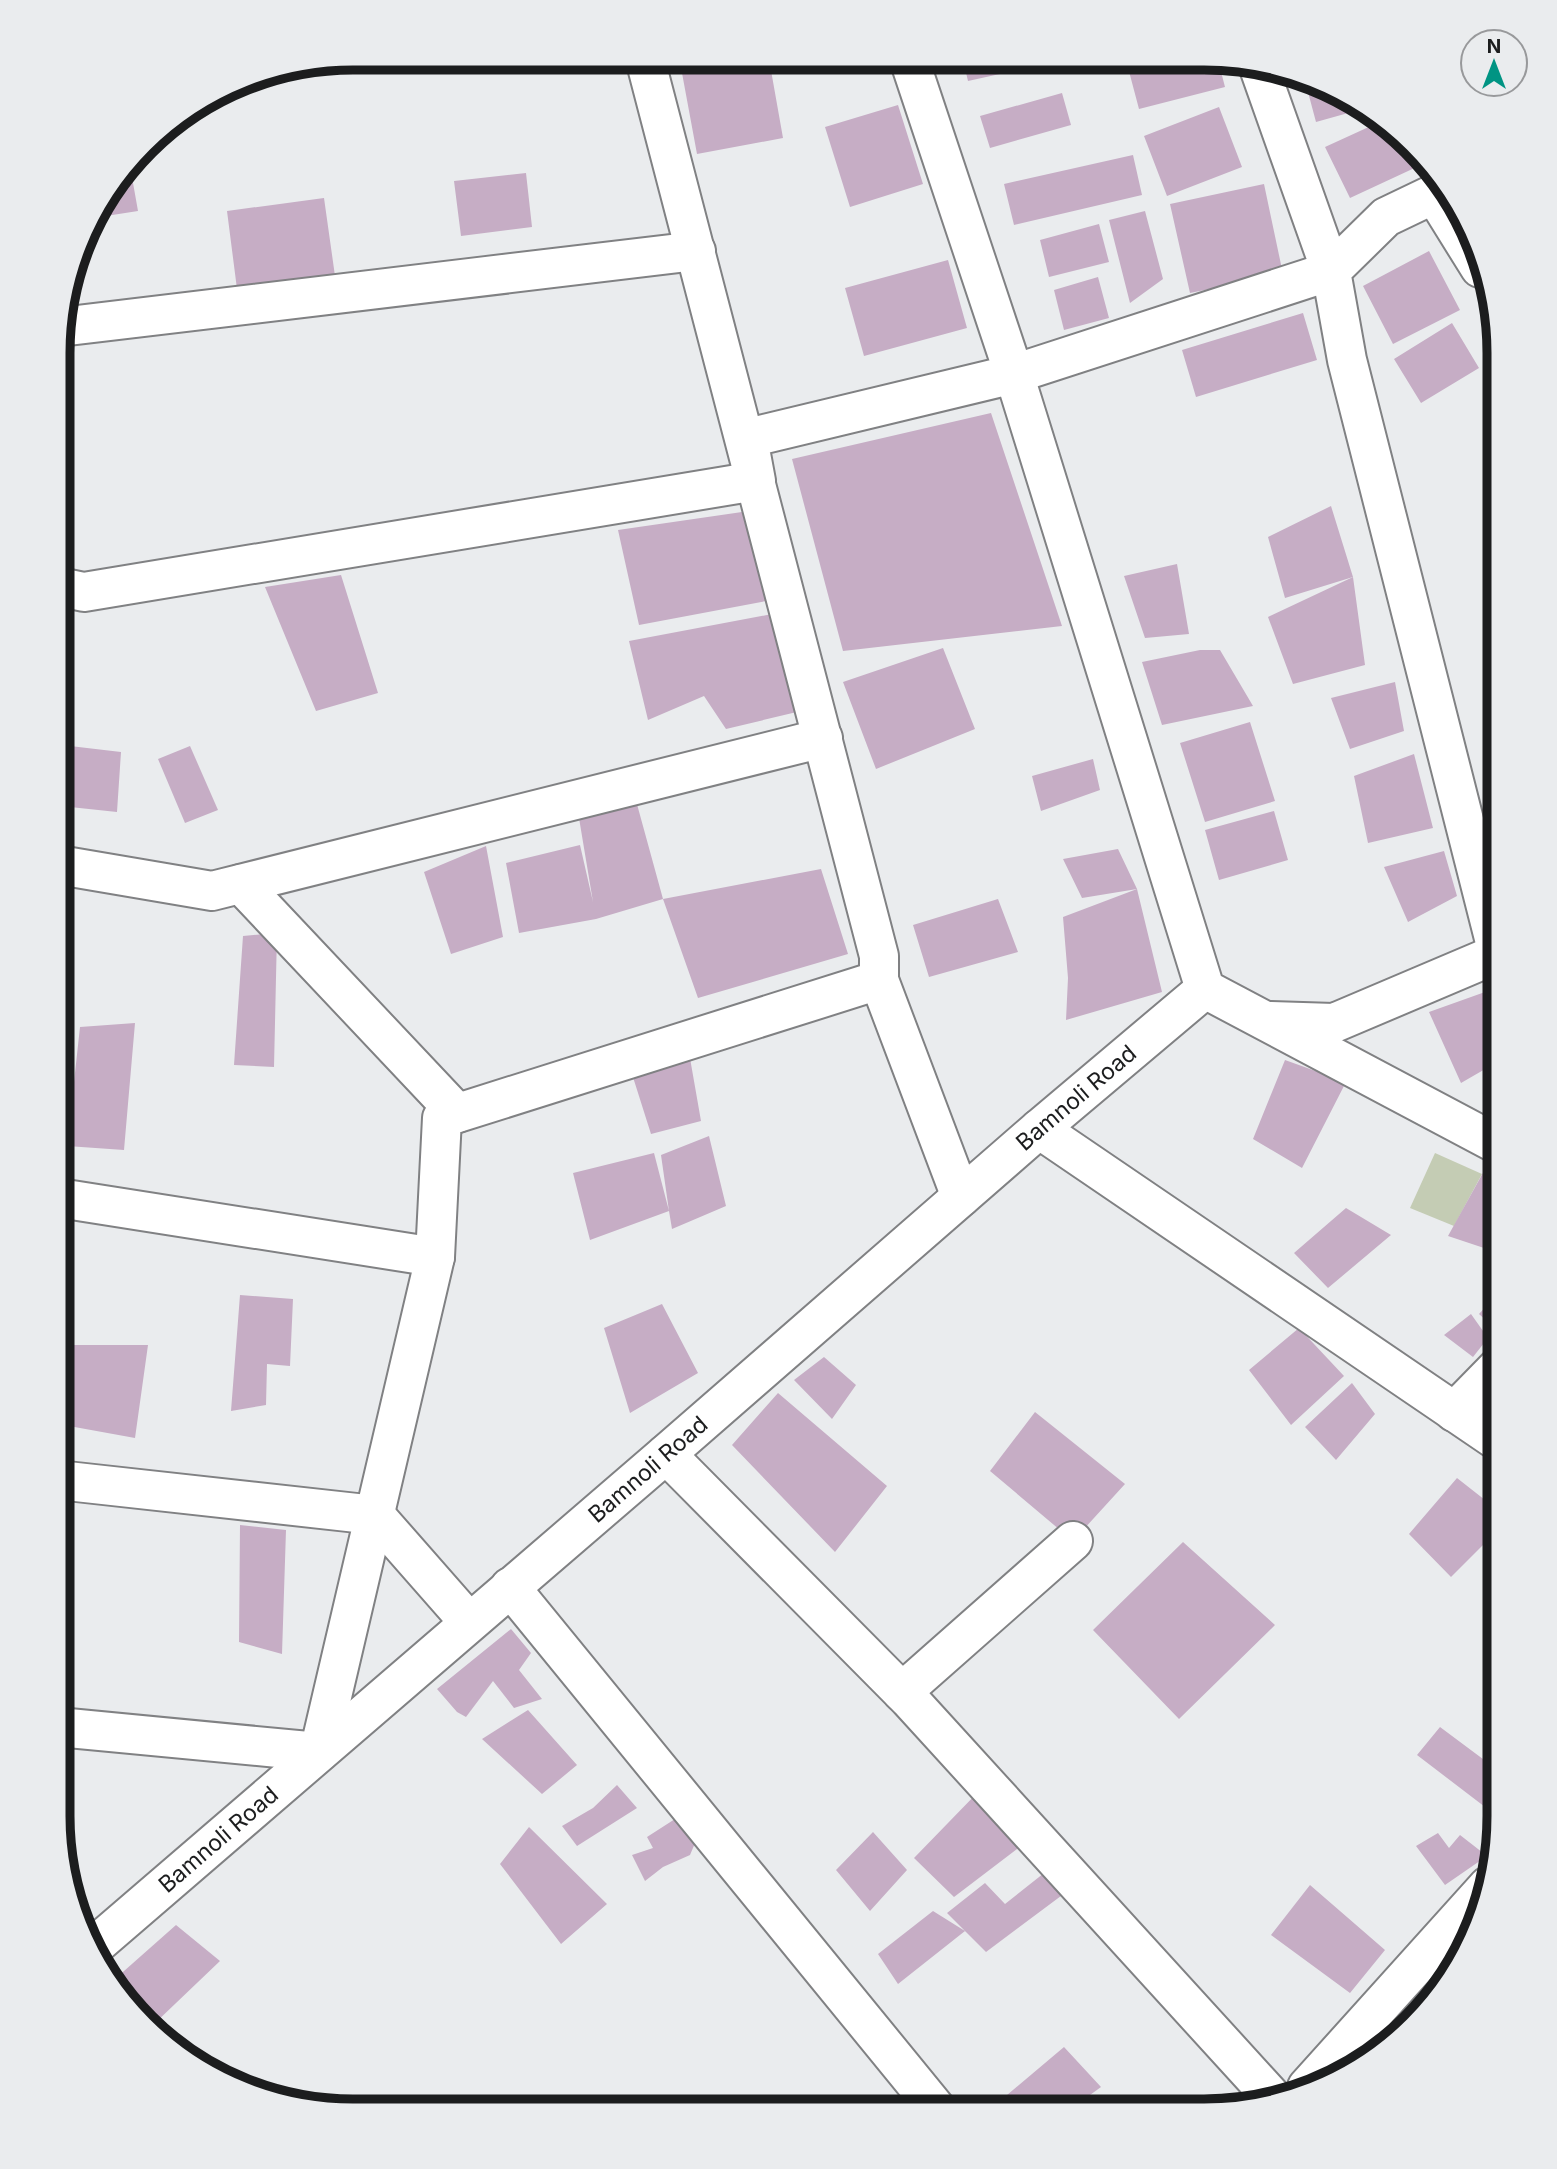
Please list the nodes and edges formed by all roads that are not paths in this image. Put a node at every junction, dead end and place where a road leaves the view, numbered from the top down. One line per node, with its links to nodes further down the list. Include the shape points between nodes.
1 (648, 70): 7 (street)
2 (913, 70): 10 (street)
3 (1262, 76): 8 (street)
4 (1437, 193): 8 (street, via 1386,217)
5 (1447, 210): 6 (street)
6 (1460, 233)
7 (696, 251): 9 (street); 11 (street)
8 (1331, 271): 10 (street); 16 (street, via 1348,360)
9 (71, 326)
10 (1014, 374): 11 (street, via 748,438); 19 (street)
11 (756, 481): 12 (street, via 84,592); 13 (street)
12 (70, 589)
13 (822, 738): 15 (street); 18 (street, via 879,956)
14 (70, 867): 15 (street, via 212,891)
15 (241, 884): 21 (street)
16 (1487, 910)
17 (1487, 958): 20 (street, via 1334,1023)
18 (879, 980): 21 (street); 24 (street)
19 (1205, 989): 20 (street); 22 (street, Bamnoli Road)
20 (1266, 1021): 23 (street)
21 (457, 1113): 26 (street, via 442,1118)
22 (1039, 1129): 24 (street, Bamnoli Road); 28 (street)
23 (1487, 1139)
24 (961, 1197): 30 (street, Bamnoli Road)
25 (70, 1200): 26 (street)
26 (435, 1257): 32 (street)
27 (1487, 1378): 28 (street)
28 (1454, 1412): 29 (street)
29 (1487, 1434)
30 (666, 1454): 34 (street, Bamnoli Road); 36 (street)
31 (70, 1481): 32 (street)
32 (375, 1515): 35 (street); 38 (street)
33 (1073, 1541): 36 (street)
34 (510, 1587): 35 (street, Bamnoli Road); 44 (street)
35 (469, 1622): 38 (street, Bamnoli Road)
36 (902, 1692): 43 (street)
37 (70, 1728): 38 (street)
38 (319, 1752): 40 (street, Bamnoli Road)
39 (1467, 1920): 41 (street)
40 (99, 1942)
41 (1434, 1972): 42 (street)
42 (1323, 2072)
43 (1267, 2092)
44 (929, 2099)

